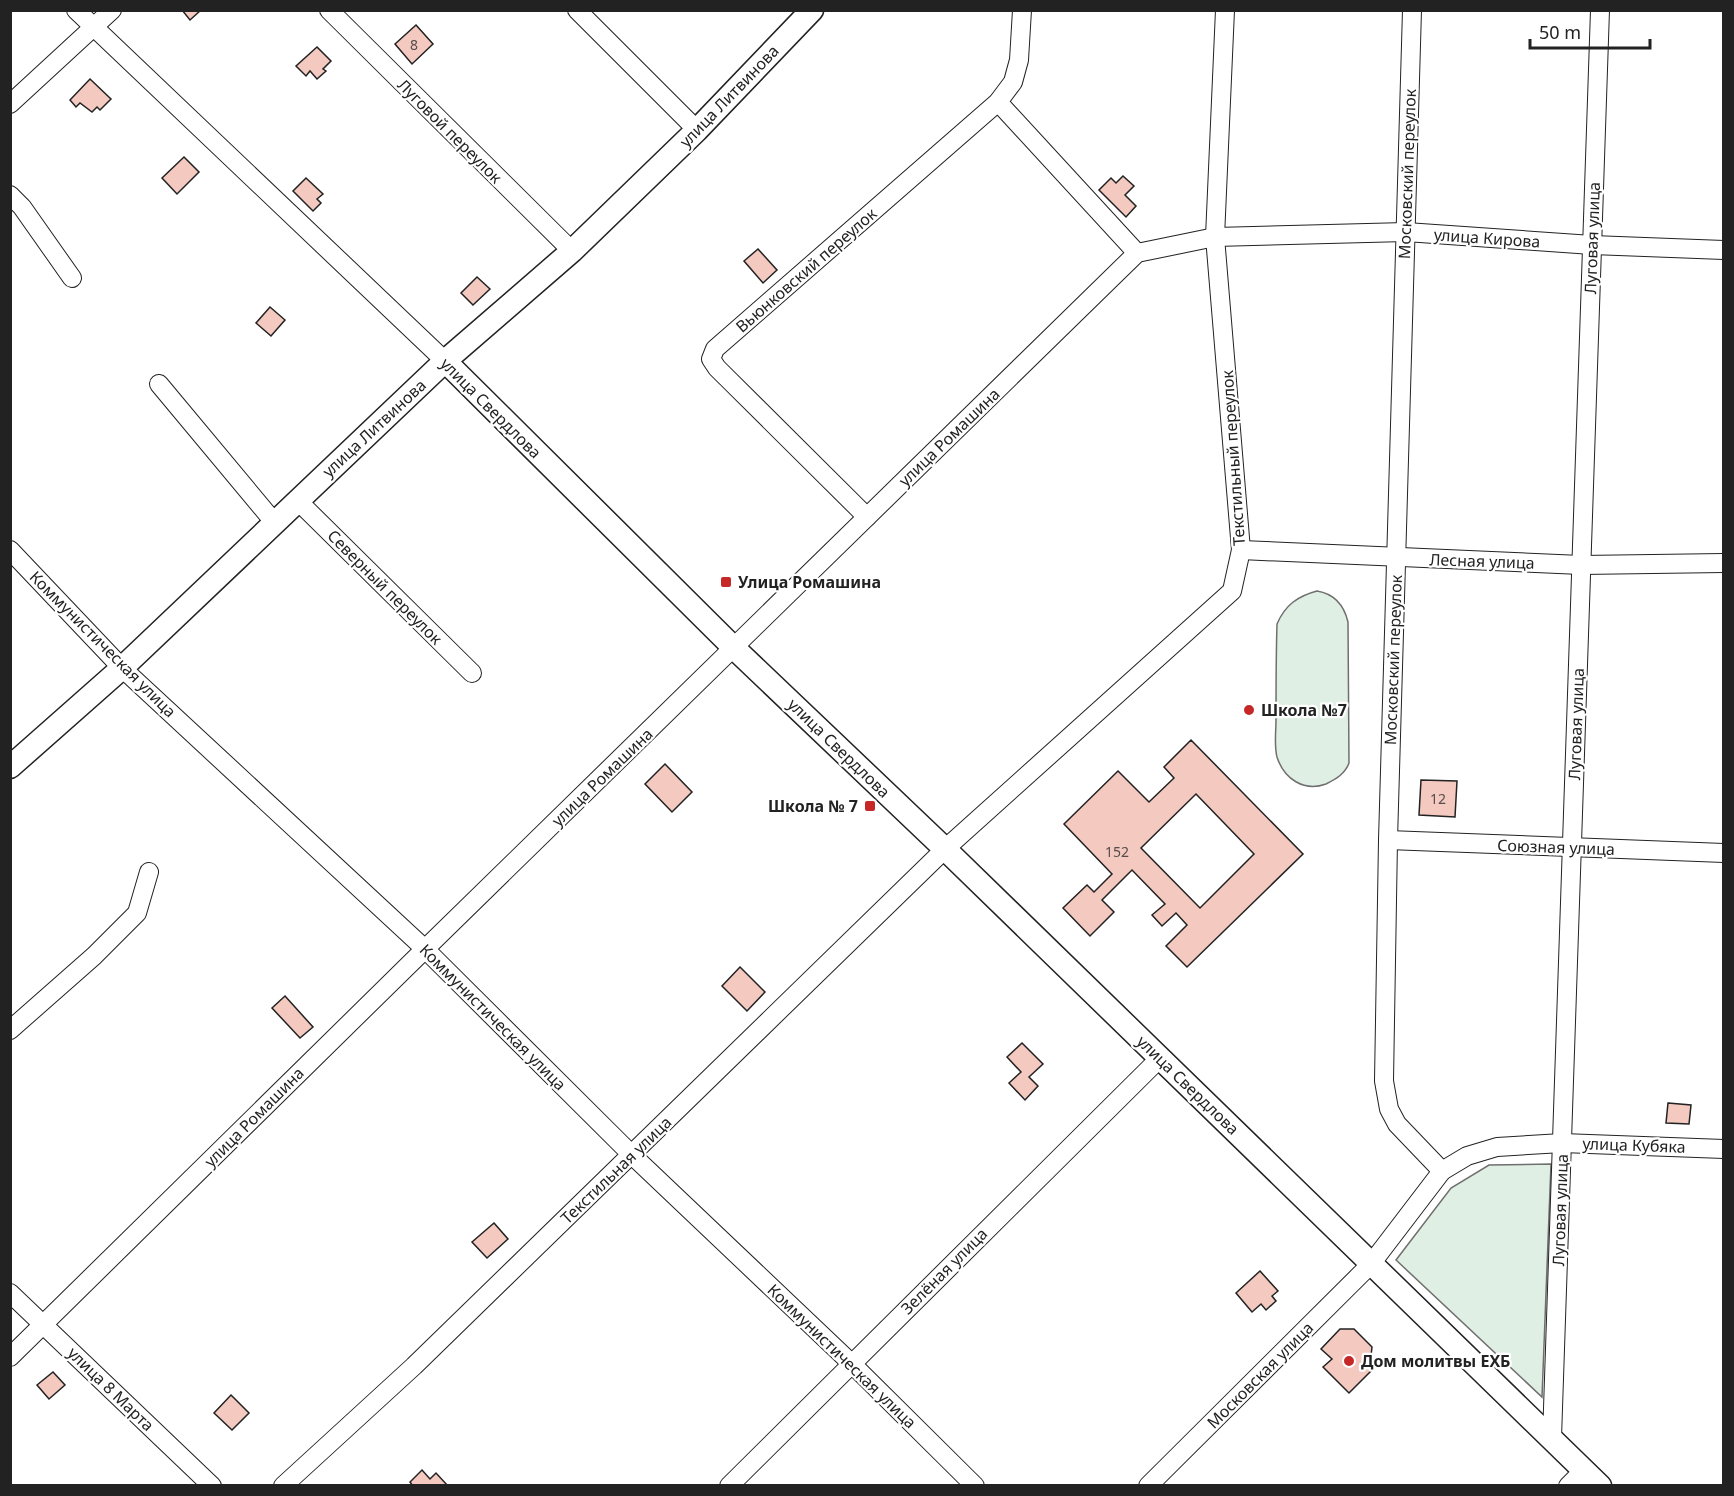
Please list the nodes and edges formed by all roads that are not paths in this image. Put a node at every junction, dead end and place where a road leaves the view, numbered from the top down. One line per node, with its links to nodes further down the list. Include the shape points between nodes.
1 (76, 10): 10 (street, улица Свердлова)
2 (112, 10): 10 (street)
3 (329, 10): 19 (street, Луговой переулок)
4 (577, 10): 13 (street)
5 (812, 10): 13 (main road, улица Литвинова)
6 (1022, 10): 11 (street, Вьюнковский переулок, via 1019,60 1013,82)
7 (1225, 10): 16 (street, Текстильный переулок)
8 (1412, 10): 15 (street, Московский переулок)
9 (1600, 10): 17 (street, Луговая улица)
10 (94, 27): 12 (street); 22 (street, улица Свердлова)
11 (998, 102): 20 (street); 25 (street, Вьюнковский переулок, via 715,349 711,359)
12 (10, 104)
13 (697, 130): 19 (main road, улица Литвинова)
14 (10, 195): 21 (street)
15 (1406, 232): 16 (street, улица Кирова); 17 (street, улица Кирова); 29 (street, Московский переулок)
16 (1215, 237): 20 (street); 28 (street, Текстильный переулок)
17 (1592, 245): 18 (street, улица Кирова); 31 (street, Луговая улица)
18 (1724, 250)
19 (572, 251): 22 (main road, улица Литвинова)
20 (1137, 253): 25 (street, улица Ромашина)
21 (72, 278)
22 (445, 361): 24 (main road, улица Литвинова); 32 (main road, улица Свердлова)
23 (159, 384): 26 (street)
24 (297, 500): 26 (main road, улица Литвинова); 34 (street, Северный переулок)
25 (867, 517): 32 (street, улица Ромашина)
26 (274, 522): 33 (main road, улица Литвинова)
27 (10, 550): 33 (street, Коммунистическая улица)
28 (1241, 550): 29 (street, Лесная улица); 38 (street, Текстильный переулок, via 1232,591)
29 (1396, 557): 31 (street, Лесная улица); 36 (street, Московский переулок)
30 (1724, 563): 31 (street, Лесная улица)
31 (1581, 565): 37 (street, Луговая улица)
32 (734, 648): 38 (main road, улица Свердлова); 41 (street, улица Ромашина)
33 (122, 668): 35 (main road, улица Литвинова); 41 (street, Коммунистическая улица)
34 (472, 673)
35 (10, 767)
36 (1388, 840): 37 (street, Союзная улица); 47 (street, Московский переулок, via 1384,1081 1389,1109 1397,1124)
37 (1572, 847): 39 (street, Союзная улица); 44 (street, Луговая улица)
38 (945, 849): 43 (main road, улица Свердлова); 46 (street, Текстильная улица)
39 (1724, 853)
40 (149, 872): 42 (street, via 137,913)
41 (425, 949): 46 (street, Коммунистическая улица); 50 (street, улица Ромашина)
42 (10, 1030)
43 (1160, 1058): 48 (main road, улица Свердлова); 52 (street, Зелёная улица)
44 (1562, 1143): 45 (street, улица Кубяка); 47 (street, улица Кубяка, via 1497,1147 1467,1156); 53 (street, Луговая улица)
45 (1724, 1149)
46 (632, 1155): 52 (street, Коммунистическая улица); 56 (street, Текстильная улица, via 414,1366)
47 (1442, 1171): 48 (street)
48 (1371, 1264): 53 (main road, улица Свердлова); 59 (street, Московская улица)
49 (10, 1293): 50 (street, улица 8 Марта)
50 (43, 1325): 51 (street, улица Ромашина); 55 (street, улица 8 Марта)
51 (10, 1357)
52 (851, 1363): 57 (street, Зелёная улица); 58 (street, Коммунистическая улица)
53 (1552, 1438): 54 (main road, улица Свердлова)
54 (1584, 1470): 60 (street); 61 (main road, улица Свердлова)
55 (212, 1485)
56 (283, 1485)
57 (729, 1485)
58 (975, 1485)
59 (1148, 1485)
60 (1568, 1485)
61 (1600, 1485)

